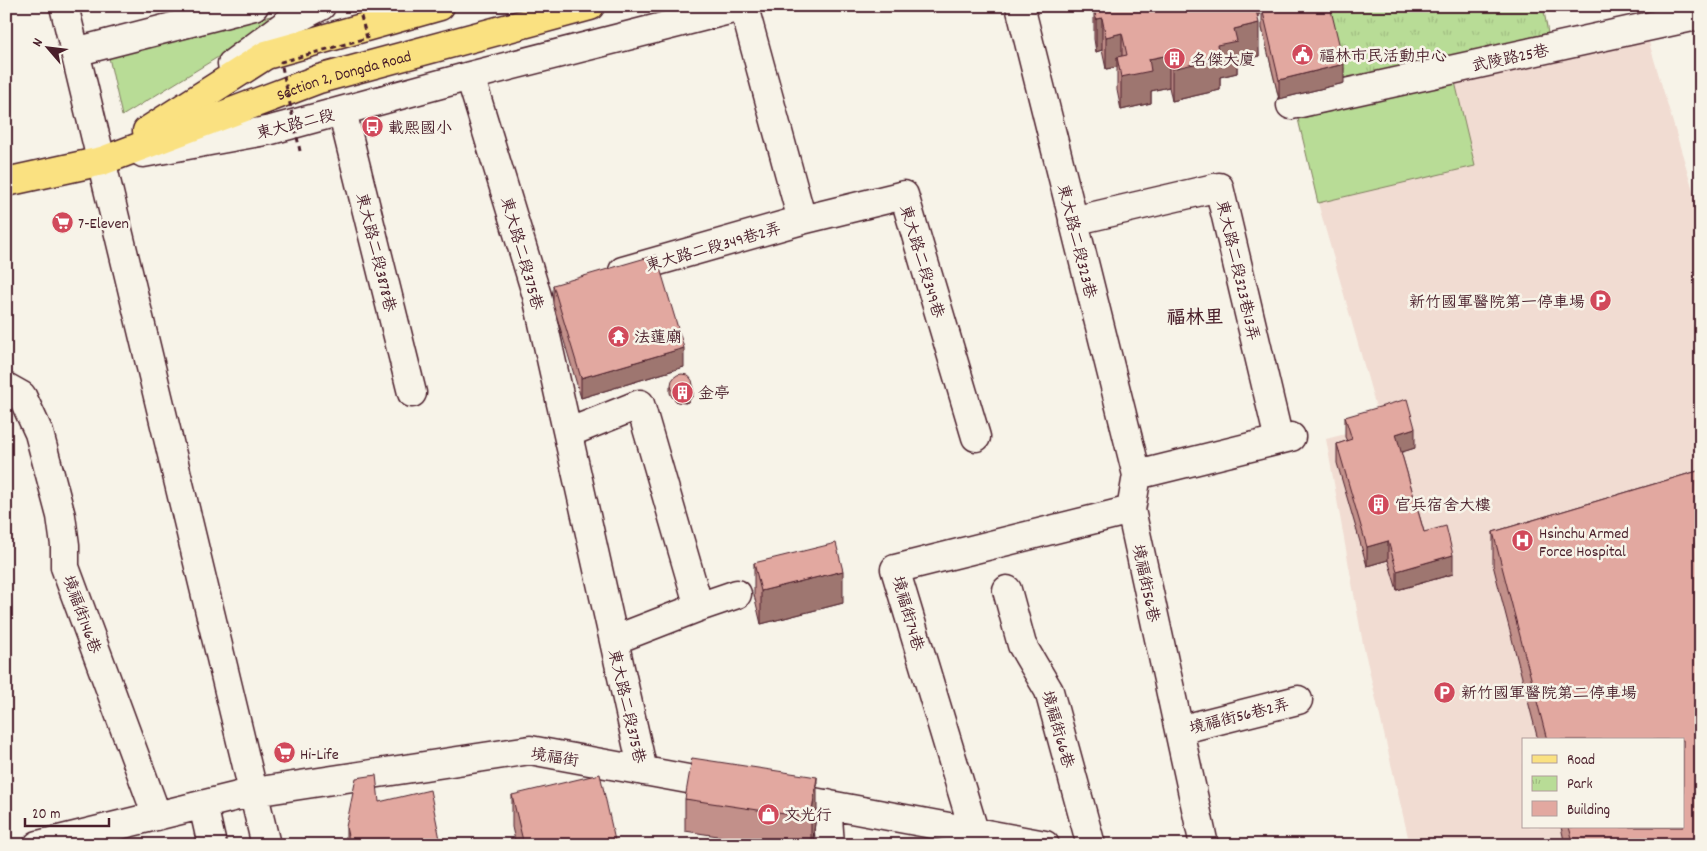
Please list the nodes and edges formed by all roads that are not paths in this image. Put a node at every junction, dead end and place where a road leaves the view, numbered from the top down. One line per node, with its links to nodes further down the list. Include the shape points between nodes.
1 (64, 6): 9 (street)
2 (254, 6): 9 (street)
3 (321, 6): 13 (street, via 286,24)
4 (440, 6): 13 (main road, Section 2, Dongda Road, via 266,55)
5 (590, 6): 13 (main road, Section 2, Dongda Road, via 319,79)
6 (745, 6): 10 (street, 東大路二段); 15 (street)
7 (1020, 6): 16 (street, 東大路二段323巷)
8 (1701, 16): 11 (street, 武陵路25巷)
9 (75, 52): 13 (street)
10 (470, 76): 12 (street, 東大路二段); 20 (street, 東大路二段375巷, via 546,293)
11 (1291, 105)
12 (342, 111): 13 (street, 東大路二段, via 271,130); 19 (street, 東大路二段3878巷)
13 (102, 161): 14 (main road, Section 2, Dongda Road); 31 (street)
14 (6, 182)
15 (802, 220): 17 (street, 東大路二段349巷2弄); 21 (street, 東大路二段349巷, via 904,195)
16 (1073, 221): 22 (street, 東大路二段323巷); 22 (street, 東大路二段323巷13弄, via 1219,186 1285,439)
17 (603, 277)
18 (6, 387): 34 (street, 境福街146巷, via 22,396 39,433 61,516 66,567)
19 (412, 393)
20 (568, 433): 26 (street, via 640,404); 27 (street, 東大路二段375巷)
21 (976, 438)
22 (1137, 475): 23 (street, 境福街56巷)
23 (1131, 510): 29 (street, 境福街56巷); 35 (street, 境福街74巷, via 895,568)
24 (1007, 590): 41 (street, 境福街66巷, via 1022,645 1049,691)
25 (737, 594): 26 (street, 東大路二段375巷)
26 (700, 607): 27 (street, 東大路二段375巷)
27 (614, 640): 30 (street, 東大路二段375巷)
28 (1298, 700): 29 (street, 境福街56巷2弄)
29 (1179, 730): 42 (street, 境福街56巷)
30 (643, 771): 31 (street, 境福街, via 530,750); 32 (street, 境福街)
31 (254, 792): 33 (street, 境福街); 38 (street)
32 (827, 804): 35 (street, 境福街); 39 (street)
33 (203, 805): 34 (street, 境福街); 37 (street)
34 (157, 816): 36 (street, 境福街)
35 (974, 832): 40 (street, 境福街)
36 (38, 845)
37 (212, 845)
38 (266, 845)
39 (830, 845)
40 (1045, 845)
41 (1091, 845)
42 (1204, 845)

